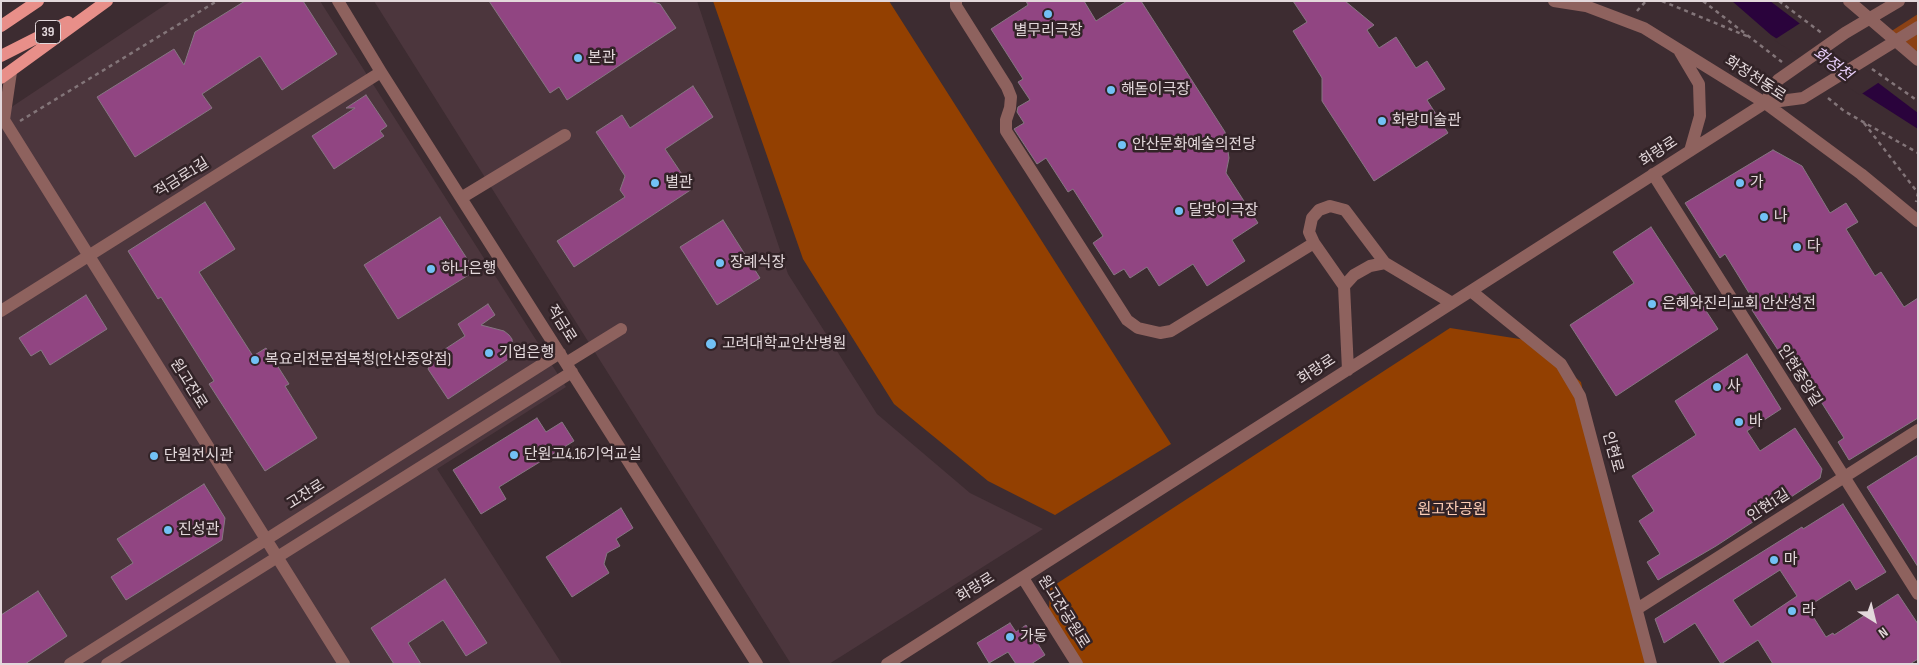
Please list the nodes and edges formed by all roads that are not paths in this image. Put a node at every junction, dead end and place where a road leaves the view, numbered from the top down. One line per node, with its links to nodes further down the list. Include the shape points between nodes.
1 (38, 1): 10 (main road, 39)
2 (107, 1): 8 (main road, 39)
3 (338, 1): 16 (street, 적금로)
4 (956, 1): 25 (street, via 956,6 1007,87 1011,102 1006,131 1127,320 1138,328 1160,333 1171,331)
5 (1554, 1): 13 (street, 화정천동로, via 1586,6 1644,28)
6 (1849, 1): 9 (street)
7 (1899, 1): 9 (street, 화랑로)
8 (95, 9): 14 (main road, 39); 17 (main road)
9 (1870, 20): 12 (street); 18 (street, 화랑로, via 1845,33 1778,80)
10 (1, 26)
11 (1918, 27): 12 (street, 화랑로)
12 (1895, 41): 15 (street); 18 (street, 화랑로, via 1803,98)
13 (1679, 50): 18 (street, 화정천동로); 21 (street, via 1699,84 1700,116)
14 (1, 56)
15 (1918, 60)
16 (381, 72): 23 (street, 적금로); 26 (street, 적금로1길)
17 (6, 75): 19 (street)
18 (1765, 103): 21 (street, 화랑로); 24 (street, 화정천동로, via 1861,174)
19 (5, 122): 26 (street, 원고잔로)
20 (565, 136): 23 (street)
21 (1690, 151): 22 (street, 화랑로)
22 (1654, 174): 29 (street, 화랑로); 36 (street, 인현중앙길)
23 (461, 198): 33 (street, 적금로)
24 (1915, 219)
25 (1314, 243): 27 (street, via 1309,227 1314,214 1324,207 1341,207 1349,213); 28 (street)
26 (89, 256): 31 (street, 적금로1길); 37 (street, 원고잔로)
27 (1385, 263): 28 (street, via 1370,266 1354,275); 30 (street)
28 (1344, 286): 34 (street)
29 (1471, 291): 30 (street, 화랑로); 41 (street, 인현로, via 1561,364 1580,396)
30 (1452, 303): 34 (street, 화랑로)
31 (1, 311)
32 (621, 329): 33 (street)
33 (566, 362): 37 (street, 고잔로); 38 (street); 46 (street, 적금로)
34 (1348, 370): 39 (street, 화랑로)
35 (1918, 430): 36 (street, 인현1길)
36 (1844, 477): 40 (street, 인현중앙길); 41 (street, 인현1길)
37 (266, 540): 38 (street, 원고잔로); 43 (street, 고잔로)
38 (277, 557): 44 (street); 45 (street, 원고잔로)
39 (1023, 578): 42 (street, 화랑로); 48 (street, 원고잔공원로)
40 (1918, 594)
41 (1637, 609): 49 (street, 인현로)
42 (905, 659): 47 (street, 화랑로)
43 (70, 664)
44 (107, 664)
45 (344, 664)
46 (757, 664)
47 (887, 664)
48 (1076, 664)
49 (1651, 664)

